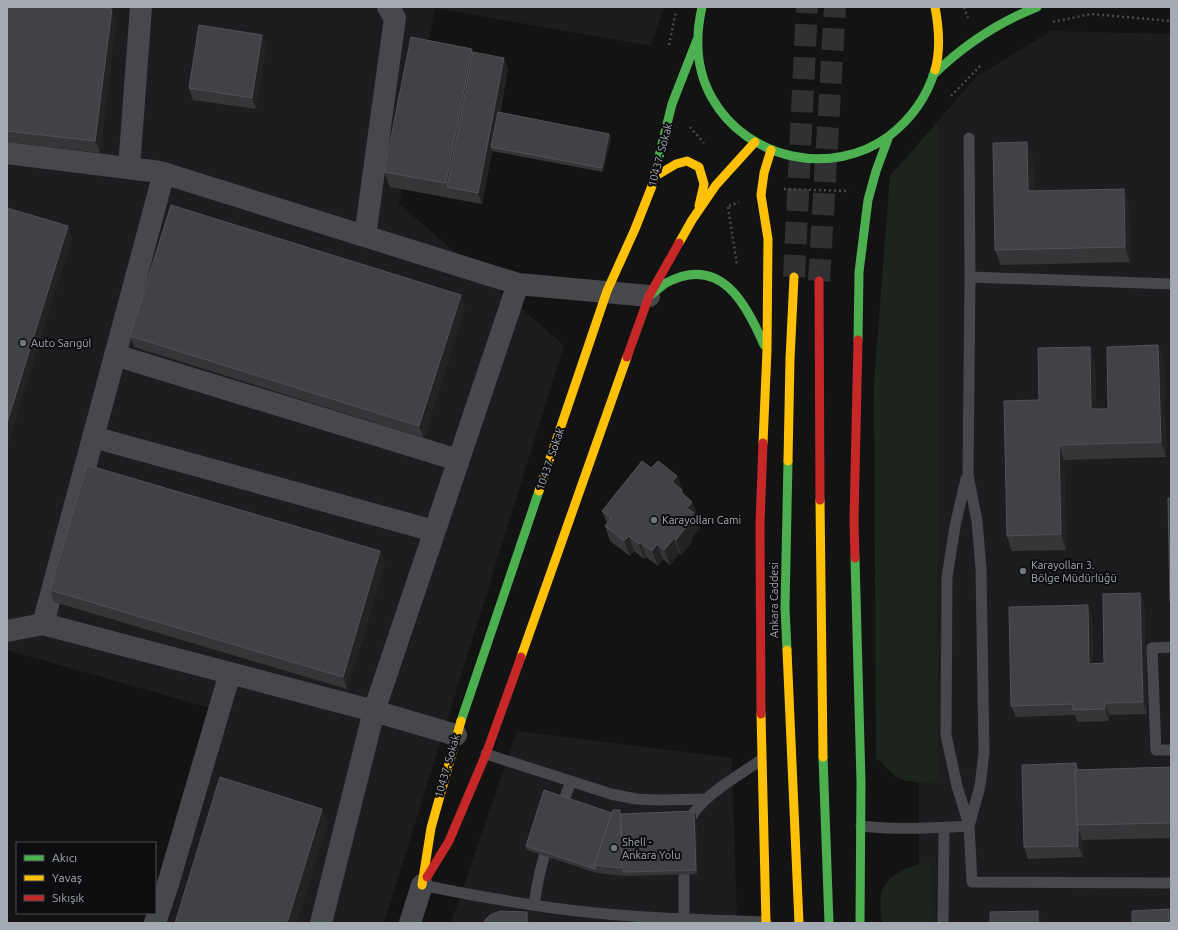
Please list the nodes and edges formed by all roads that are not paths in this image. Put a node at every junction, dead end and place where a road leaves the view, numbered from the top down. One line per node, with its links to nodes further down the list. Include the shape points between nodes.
1 (141, 7): 14 (street)
2 (388, 7): 18 (street, via 395,18)
3 (702, 7): 7 (main road)
4 (935, 7): 8 (main road, via 939,40)
5 (1034, 8): 6 (main road); 8 (main road, via 982,34 952,56)
6 (1013, 9)
7 (697, 40): 11 (main road, via 702,74 714,101 728,120); 16 (main road, 10437. Sokak, via 672,104)
8 (934, 75): 9 (main road, via 921,103)
9 (889, 136): 12 (main road, via 858,153 824,160 788,156); 43 (main road, via 868,200 859,272 854,520)
10 (969, 138): 19 (lane)
11 (755, 142): 12 (main road); 17 (main road, 10437. Sokak, via 723,176)
12 (771, 150): 26 (main road, via 760,195 768,239)
13 (7, 153): 14 (street)
14 (129, 168): 15 (street)
15 (164, 173): 18 (street); 27 (street)
16 (654, 177): 17 (main road, via 676,164 687,161 699,167 704,184); 24 (main road, 10437. Sokak, via 635,229)
17 (698, 211): 25 (main road, 10437. Sokak)
18 (365, 236): 22 (street)
19 (970, 276): 23 (lane); 30 (lane)
20 (794, 277): 54 (main road, Ankara Caddesi, via 785,608)
21 (819, 281): 55 (main road, via 824,813)
22 (518, 284): 24 (street); 29 (street)
23 (1171, 284)
24 (607, 291): 25 (street); 37 (main road, 10437. Sokak)
25 (649, 296): 26 (main road, via 669,282 685,276 701,274 716,279 727,285 742,301); 39 (main road, 10437. Sokak)
26 (766, 350): 40 (main road, via 760,524)
27 (115, 355): 28 (street); 29 (street)
28 (93, 437): 31 (street); 32 (street)
29 (458, 460): 31 (street)
30 (968, 475): 44 (lane, via 977,521 981,568 984,753 980,786); 44 (lane, via 955,526 947,577 946,735 956,786)
31 (434, 531): 36 (street)
32 (43, 624): 33 (street); 35 (street)
33 (7, 631)
34 (1171, 647): 38 (lane, via 1152,648 1156,750)
35 (230, 673): 36 (street); 51 (street)
36 (374, 711): 37 (street); 52 (street)
37 (456, 735): 47 (main road, 10437. Sokak, via 431,828)
38 (1171, 750)
39 (486, 754): 41 (lane); 47 (main road, 10437. Sokak, via 449,841)
40 (760, 760): 42 (lane); 50 (main road)
41 (571, 781): 42 (lane, via 636,799); 48 (lane, via 542,859)
42 (706, 799): 49 (lane, via 689,820 685,831)
43 (861, 826): 45 (lane); 56 (main road)
44 (969, 826): 45 (lane); 46 (lane, via 972,882)
45 (944, 827): 57 (lane)
46 (1171, 883)
47 (422, 885): 48 (lane); 53 (street, 10437. Sokak)
48 (534, 905): 49 (lane, via 597,913)
49 (684, 918): 50 (lane)
50 (766, 922)
51 (155, 923)
52 (320, 923)
53 (410, 923)
54 (799, 923)
55 (829, 923)
56 (860, 923)
57 (943, 923)

